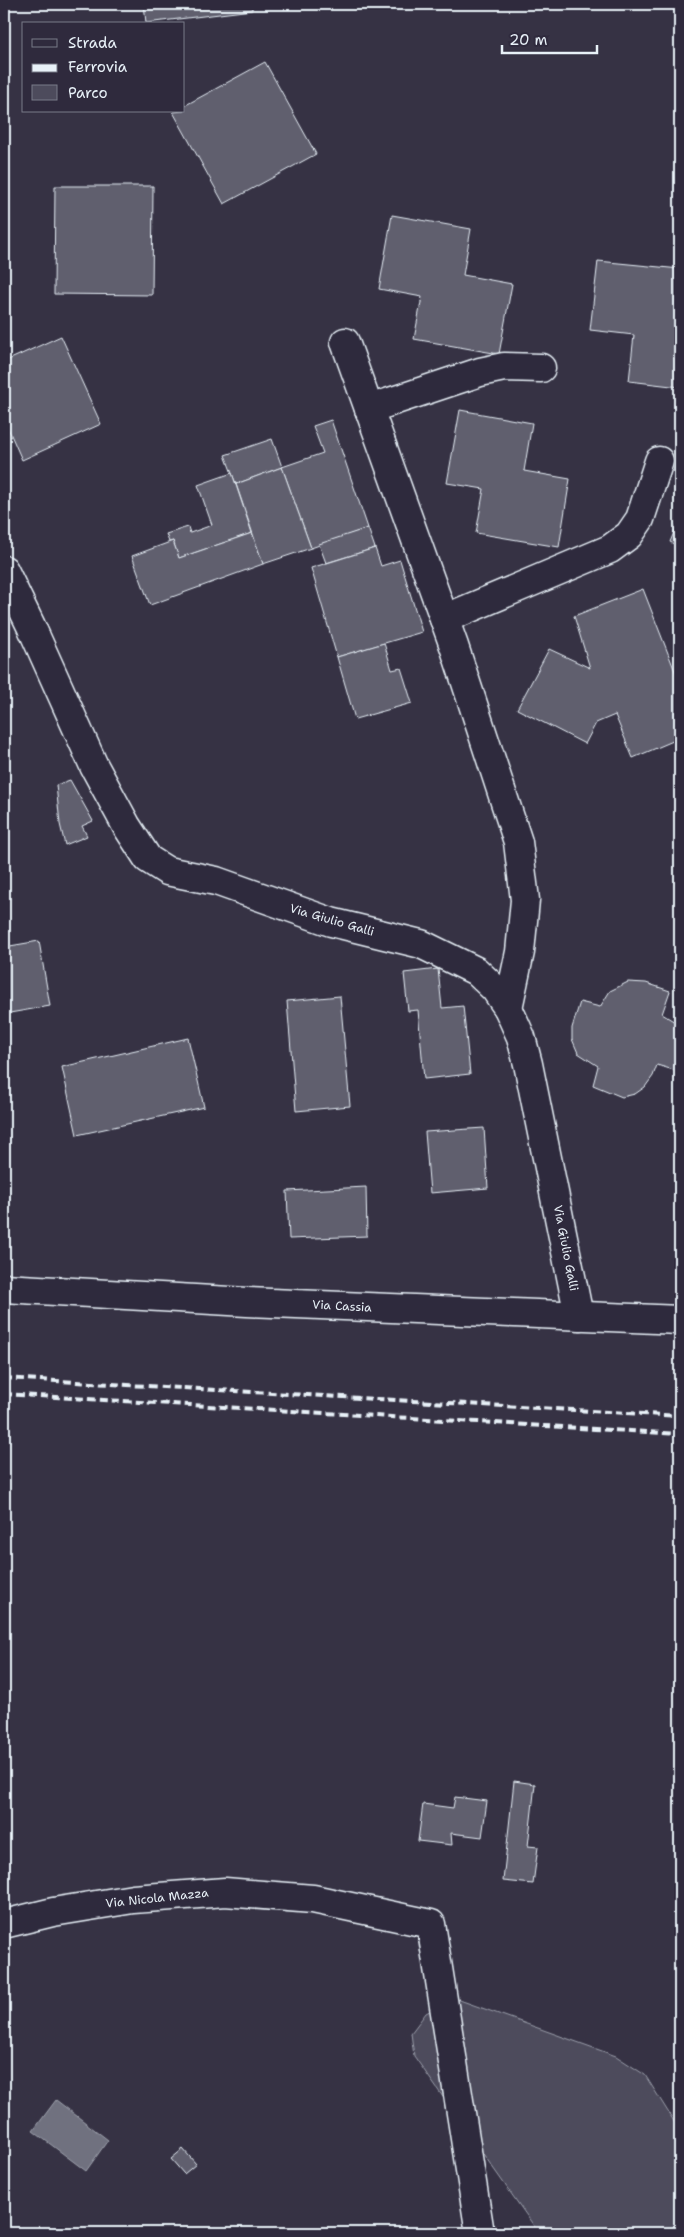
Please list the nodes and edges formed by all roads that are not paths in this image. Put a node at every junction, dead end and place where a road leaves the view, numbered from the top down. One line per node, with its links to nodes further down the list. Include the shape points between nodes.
1 (345, 342): 3 (street)
2 (541, 368): 3 (street, via 504,367 480,372)
3 (369, 409): 6 (street)
4 (660, 461): 6 (street, via 640,519 629,535 610,549)
5 (4, 570): 7 (street, Via Giulio Galli, via 94,766 148,859 167,871 216,881 331,922 421,944 476,971)
6 (444, 619): 7 (street, via 518,842 525,900 520,952)
7 (508, 1008): 9 (street, Via Giulio Galli, via 528,1064)
8 (4, 1288): 9 (street, Via Cassia)
9 (579, 1316): 10 (street, Via Cassia)
10 (680, 1320)
11 (4, 1924): 12 (street, Via Nicola Mazza, via 133,1899 225,1892 313,1899 431,1924)
12 (480, 2233)

